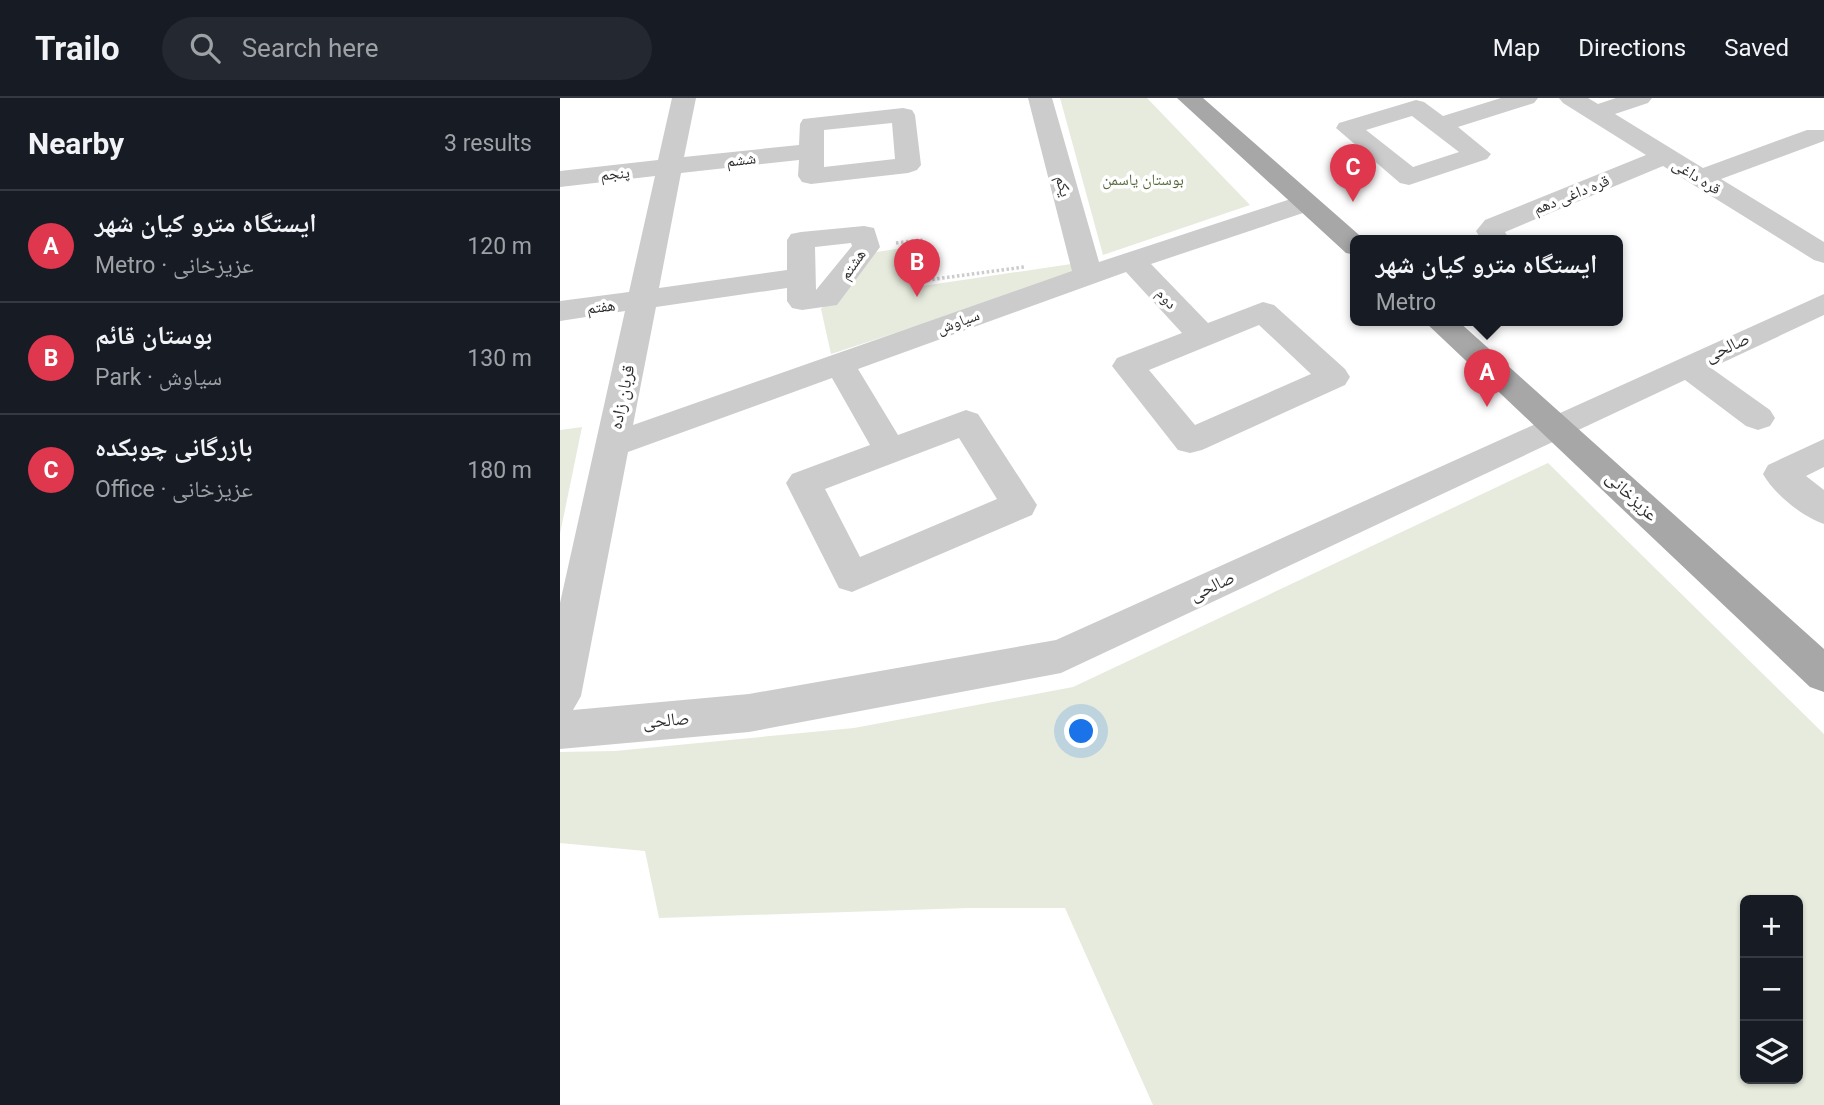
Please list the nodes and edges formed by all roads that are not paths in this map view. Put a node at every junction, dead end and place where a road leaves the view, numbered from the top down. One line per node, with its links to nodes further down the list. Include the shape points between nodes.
1 (684, 98): 12 (street, قربان زاده)
2 (1040, 98): 20 (street, یکم)
3 (1189, 98): 15 (main road)
4 (1527, 98): 8 (street)
5 (1571, 98): 7 (street, قره داغی)
6 (1640, 98): 7 (street)
7 (1595, 113): 11 (street, قره داغی)
8 (1439, 125)
9 (1816, 135): 13 (street)
10 (812, 151): 12 (street, ششم)
11 (1665, 156): 13 (street, قره داغی); 16 (street, قره داغی دهم, via 1495,226)
12 (669, 167): 14 (street, پنجم); 22 (street, قربان زاده)
13 (1700, 178): 18 (street, قره داغی)
14 (560, 179)
15 (1306, 203): 17 (main road); 19 (street, سیاوش)
16 (1492, 235)
17 (1350, 242)
18 (1824, 254)
19 (1131, 260): 20 (street, سیاوش); 26 (street, دوم)
20 (1086, 267): 27 (street, سیاوش)
21 (802, 277): 21 (street, هشتم, via 801,240 864,234 866,247 827,298 802,301); 22 (street)
22 (642, 300): 24 (street, هفتم); 31 (street, قربان زاده)
23 (1824, 303): 28 (street, صالحی)
24 (560, 311)
25 (1445, 326): 30 (main road, عزیزخانی)
26 (1202, 336): 26 (street, via 1263,312 1334,377 1190,441 1128,366)
27 (840, 364): 31 (street, سیاوش); 32 (street)
28 (1687, 366): 29 (street); 30 (street, صالحی)
29 (1758, 418)
30 (1557, 426): 35 (main road, عزیزخانی); 37 (street, صالحی, via 1060,656 749,713)
31 (612, 445): 36 (street, قربان زاده)
32 (890, 451): 32 (street, via 804,483 852,577 1019,505 966,422)
33 (1824, 452): 34 (street, via 1780,474)
34 (1824, 510)
35 (1824, 674)
36 (560, 696)
37 (560, 730)

